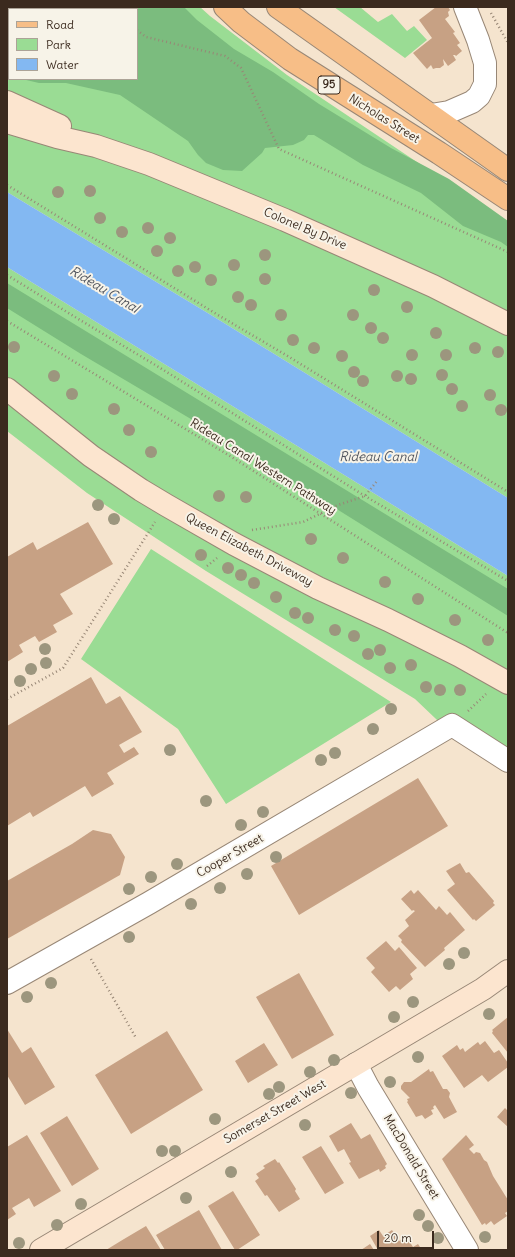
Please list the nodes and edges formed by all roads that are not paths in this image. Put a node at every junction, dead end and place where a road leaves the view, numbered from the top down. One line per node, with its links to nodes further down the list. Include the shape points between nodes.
1 (225, 7): 9 (main road, Nicholas Street / 95, via 290,59)
2 (278, 7): 5 (main road)
3 (465, 7): 5 (street, via 485,63 485,84 480,96 472,102 449,112)
4 (7, 102): 7 (street, Colonel By Drive, via 61,126)
5 (431, 115): 8 (main road)
6 (7, 122): 7 (street, Colonel By Drive)
7 (96, 146): 10 (street, Colonel By Drive, via 149,164 285,220 434,286)
8 (508, 170)
9 (508, 199)
10 (508, 324)
11 (7, 389): 12 (street, Queen Elizabeth Driveway, via 91,456 166,505 318,588 388,620)
12 (505, 681)
13 (508, 762): 15 (street, Cooper Street, via 452,725)
14 (508, 971): 16 (street, Somerset Street West, via 483,989)
15 (7, 984)
16 (356, 1064): 17 (street, Somerset Street West); 18 (street, MacDonald Street)
17 (41, 1250)
18 (467, 1250)

